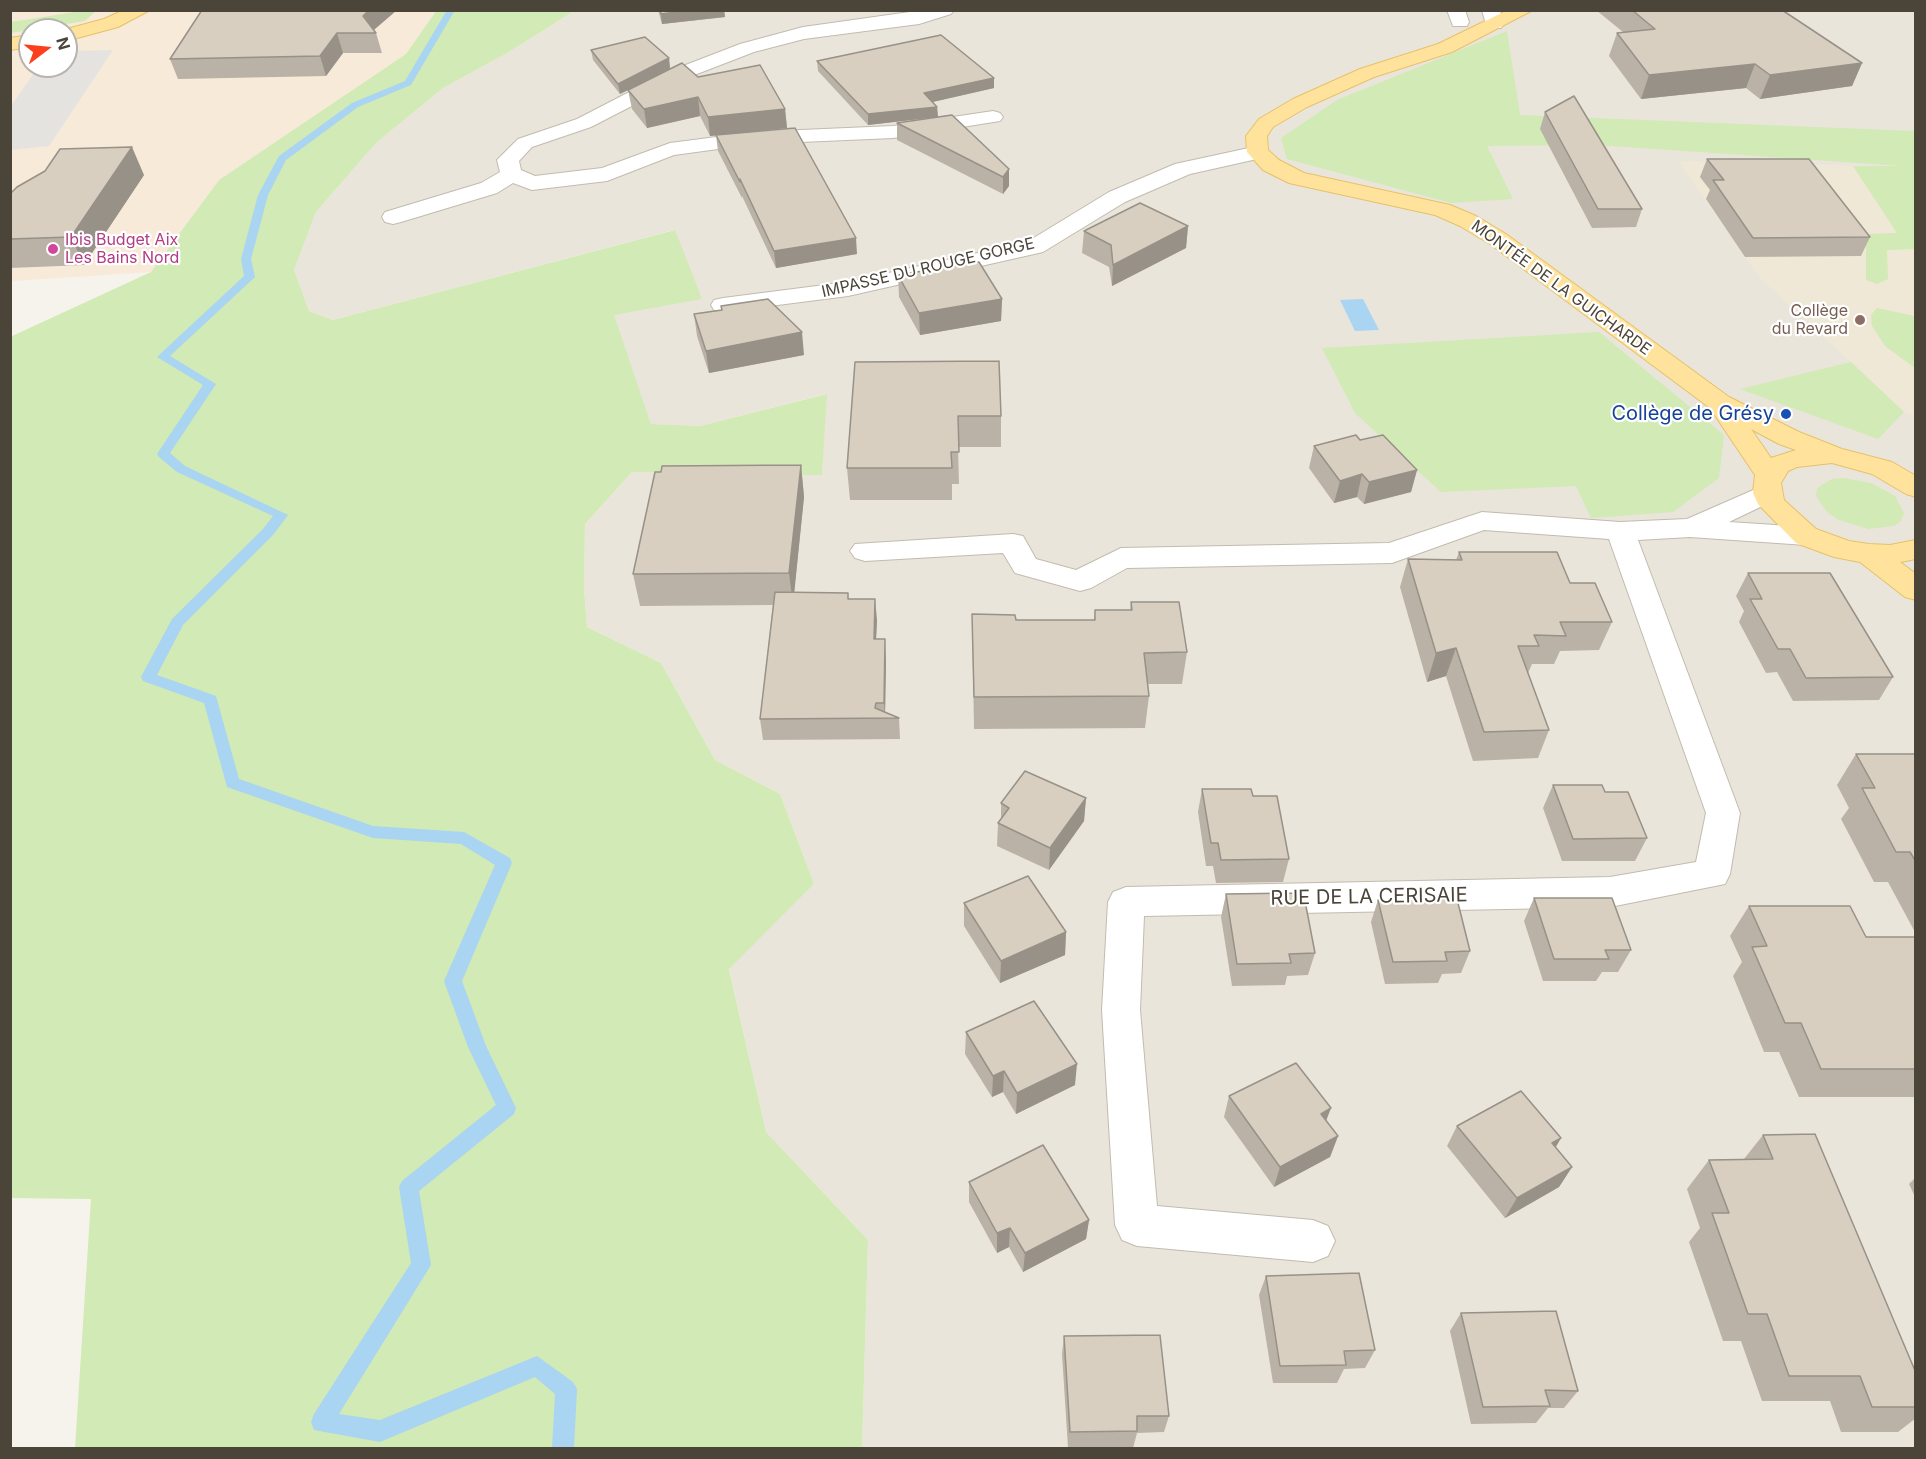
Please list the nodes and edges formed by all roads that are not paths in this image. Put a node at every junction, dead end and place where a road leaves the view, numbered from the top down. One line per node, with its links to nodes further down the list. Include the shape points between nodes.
1 (141, 10): 6 (main road)
2 (945, 10): 10 (street, via 919,18 804,33 747,48 677,75 584,123 525,143 508,160)
3 (1524, 10): 4 (main road)
4 (1490, 15): 5 (main road); 7 (main road, via 1445,48)
5 (1458, 16): 7 (main road)
6 (78, 32)
7 (1367, 73): 9 (main road, via 1266,123 1256,136)
8 (993, 117): 10 (street, via 893,132 755,138 670,149 606,174 564,181 532,183)
9 (1258, 152): 12 (street, IMPASSE DU ROUGE GORGE, via 1183,169 1126,193 1035,247 848,289); 13 (main road, MONTÉE DE LA GUICHARDE, via 1271,165 1297,178 1442,210 1468,221)
10 (511, 174): 11 (street, via 489,188)
11 (393, 217)
12 (723, 305)
13 (1720, 403): 14 (main road, MONTÉE DE LA GUICHARDE); 15 (main road, MONTÉE DE LA GUICHARDE)
14 (1832, 455): 15 (main road, via 1792,459 1778,465); 16 (main road, via 1857,459)
15 (1768, 484): 17 (street); 19 (main road, MONTÉE DE LA GUICHARDE, via 1784,517)
16 (1913, 484)
17 (1692, 528): 18 (street); 19 (street)
18 (1620, 531): 21 (street, via 1482,521 1392,553 1121,558 1080,581 1025,566 1012,543); 24 (street, RUE DE LA CERISAIE, via 1723,813 1712,874 1610,892 1126,902 1121,1010 1137,1225)
19 (1806, 536): 22 (main road)
20 (1916, 549): 22 (main road, via 1890,555)
21 (865, 551)
22 (1869, 554): 23 (main road)
23 (1916, 590)
24 (1313, 1241)

